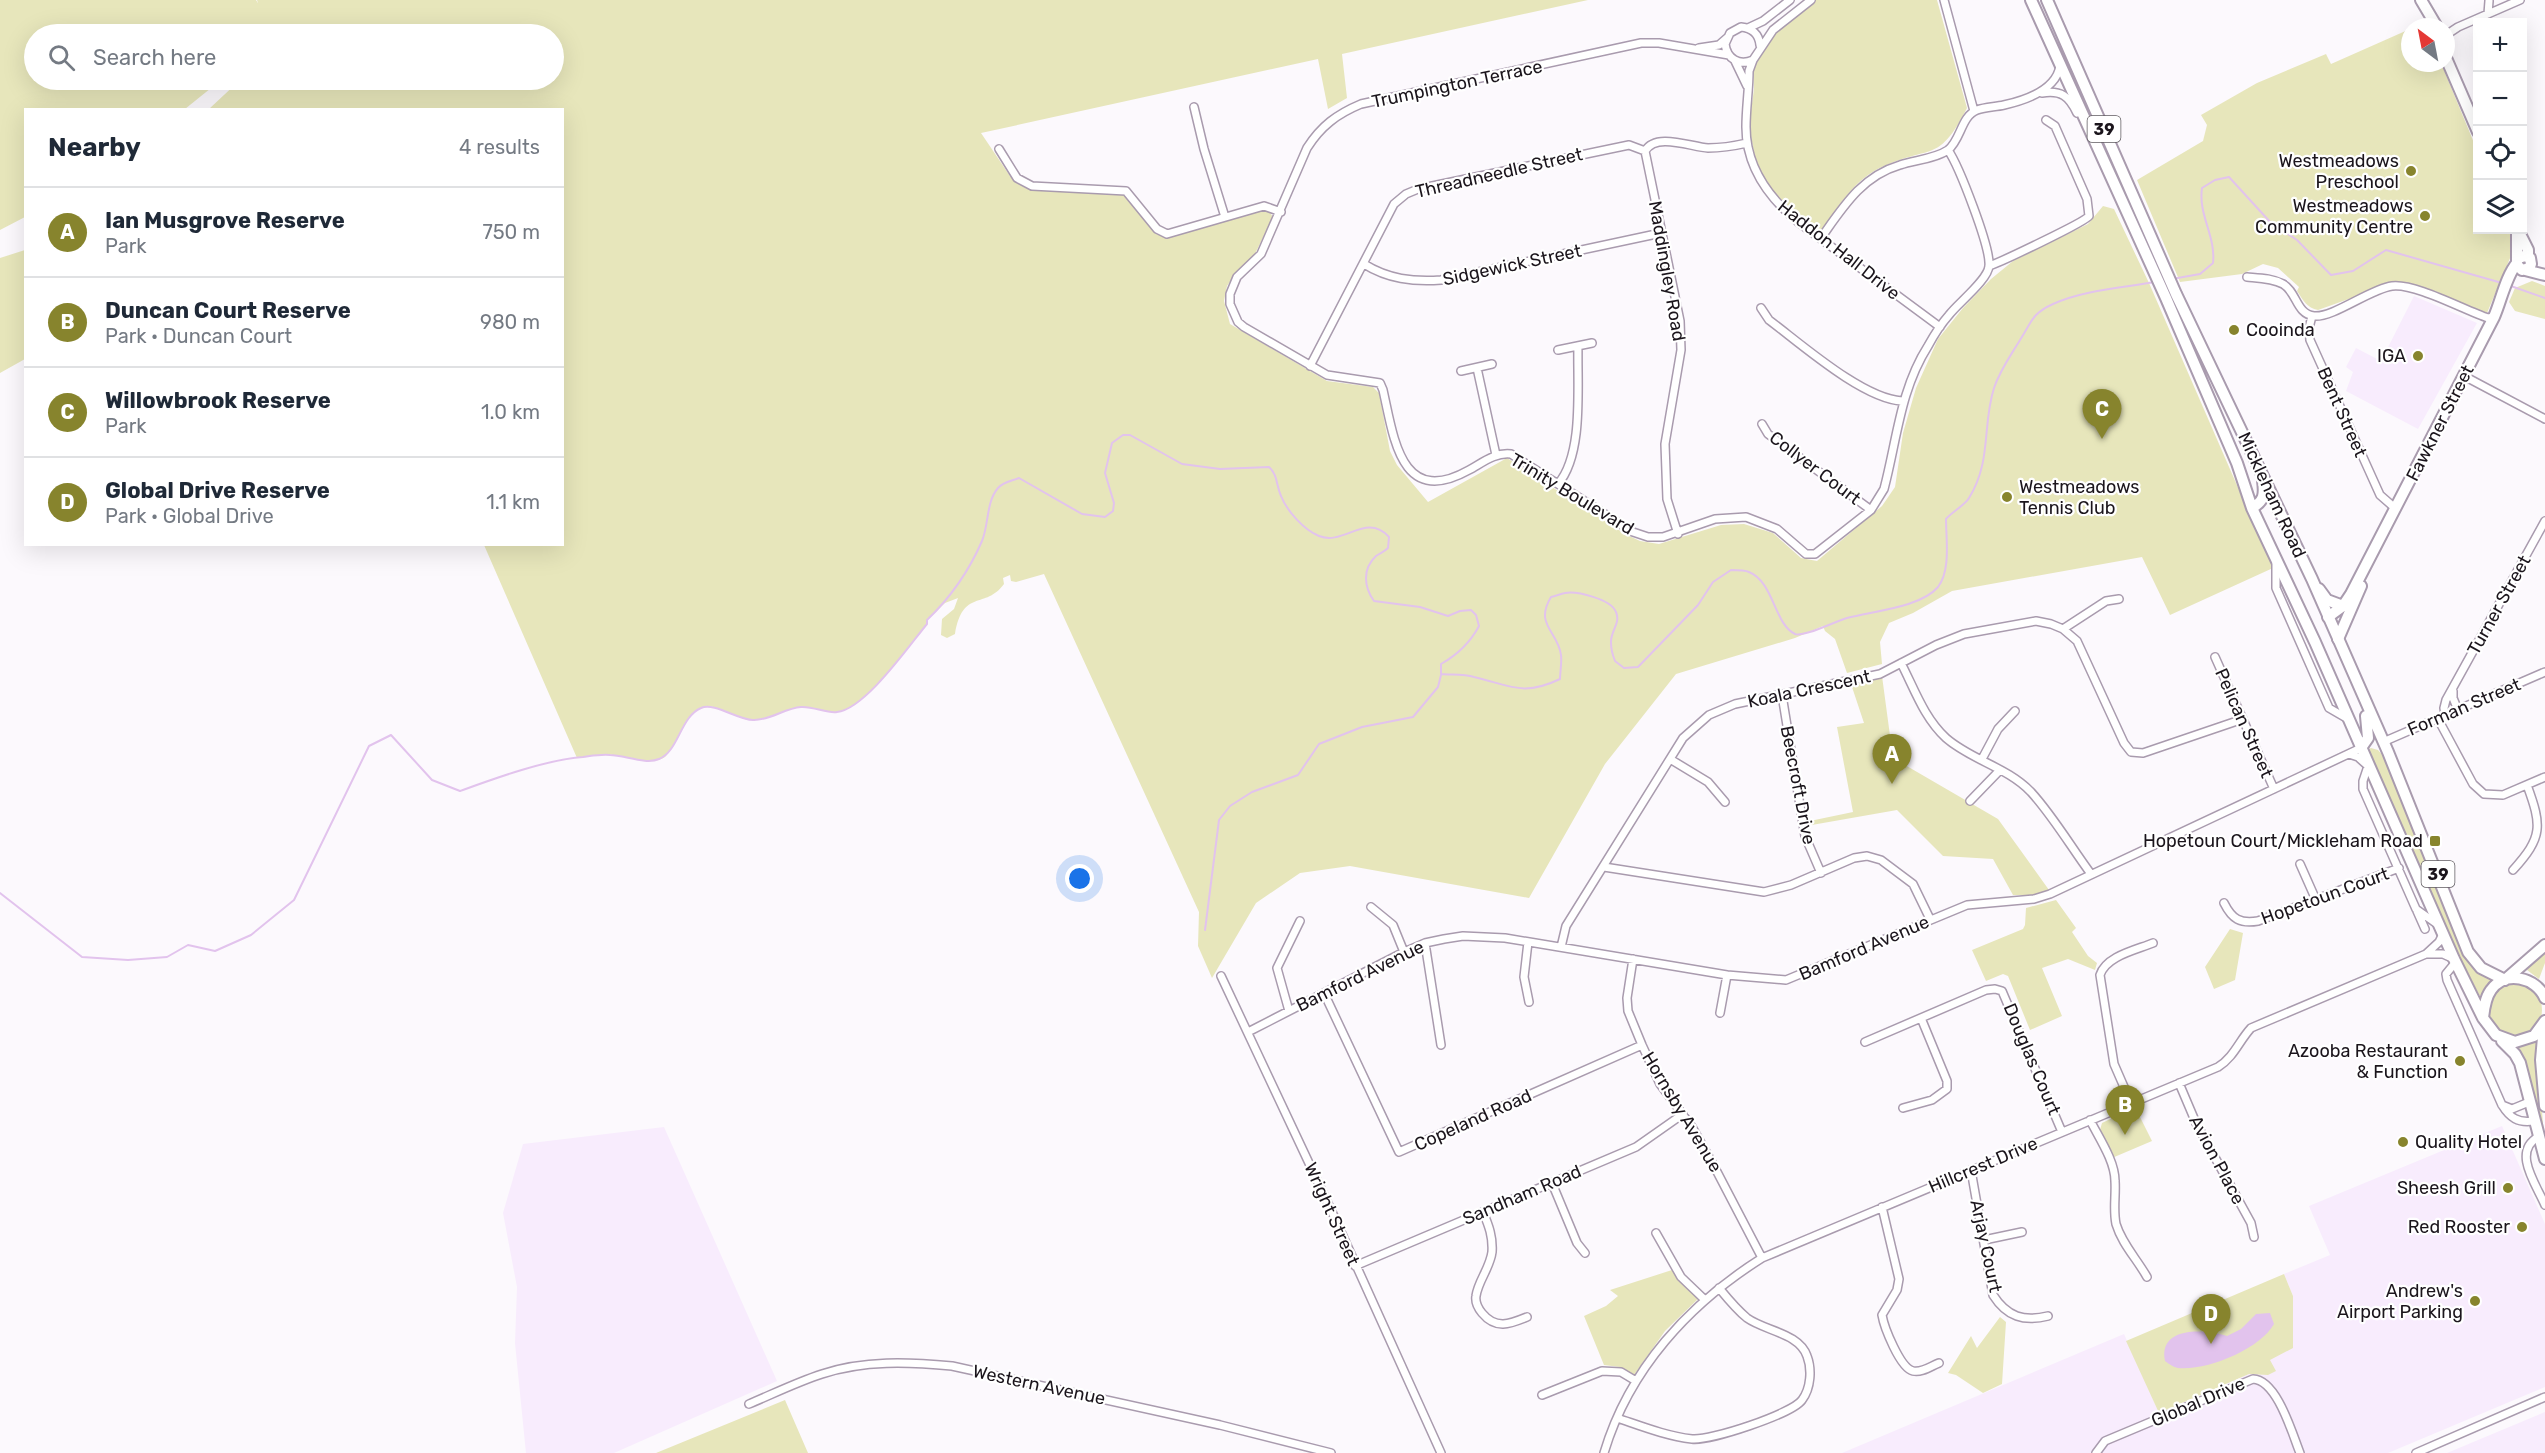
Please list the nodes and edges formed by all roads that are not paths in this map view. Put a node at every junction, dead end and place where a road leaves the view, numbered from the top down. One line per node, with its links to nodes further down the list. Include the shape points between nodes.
1 (1790, 0): 15 (street)
2 (1812, 0): 19 (street)
3 (1944, 0): 28 (street)
4 (2031, 0): 23 (main road, Mickleham Road / 39)
5 (2047, 0): 41 (main road, Mickleham Road / 39)
6 (2421, 0): 10 (main road)
7 (2488, 0): 9 (street); 11 (street)
8 (2520, 0): 9 (street)
9 (2497, 10): 11 (street)
10 (2426, 11): 12 (main road); 13 (main road)
11 (2488, 14): 14 (street)
12 (2428, 18)
13 (2431, 18)
14 (2458, 27): 16 (street); 17 (street)
15 (1748, 28): 18 (street, via 1735,29); 19 (street, via 1758,35)
16 (2455, 28)
17 (2455, 29)
18 (1727, 38): 20 (street, Trumpington Terrace, via 1710,48); 21 (street, via 1725,44)
19 (1760, 45): 22 (street)
20 (1691, 48): 21 (street, Trumpington Terrace); 36 (street, Trumpington Terrace, via 1641,43 1345,111 1333,117 1307,148)
21 (1732, 58): 22 (street); 25 (street)
22 (1753, 60): 25 (street, Haddon Hall Drive)
23 (2060, 63): 26 (street, via 2055,82); 35 (main road, Mickleham Road / 39)
24 (2452, 72): 30 (main road)
25 (1749, 91): 31 (street, Haddon Hall Drive)
26 (2036, 93): 28 (street); 35 (street, via 2057,91 2067,98)
27 (1194, 107): 37 (street)
28 (1974, 111): 33 (street)
29 (2046, 120): 44 (street, via 2055,126 2087,199 2089,216 2082,223)
30 (2475, 126)
31 (1747, 143): 34 (street, Threadneedle Street, via 1707,148 1663,142 1653,143); 40 (street, Haddon Hall Drive, via 1762,184 1779,206)
32 (999, 149): 37 (street, via 1017,178 1032,186 1126,190 1157,229 1167,234)
33 (1948, 150): 40 (street, via 1883,170 1854,192); 44 (street, via 1974,209)
34 (1645, 151): 38 (street, Maddingley Road); 43 (street, Threadneedle Street, via 1629,145 1418,189 1394,204)
35 (2120, 193): 41 (main road, Mickleham Road / 39)
36 (1281, 212): 37 (street, via 1264,206); 56 (street, Trinity Boulevard, via 1261,254 1237,277 1230,304 1238,322)
37 (1225, 217)
38 (1661, 233): 43 (street, Sidgewick Street, via 1441,280 1399,278); 73 (street, Maddingley Road, via 1680,321 1681,350 1665,444 1667,499)
39 (2519, 234): 42 (main road)
40 (1821, 238): 51 (street, Haddon Hall Drive)
41 (2156, 260): 47 (main road, Mickleham Road / 39)
42 (2524, 263): 45 (main road); 50 (main road, Fawkner Street, via 2509,282)
43 (1364, 264): 56 (street, Threadneedle Street)
44 (1989, 266): 51 (street, Trinity Boulevard, via 1986,275)
45 (2545, 273)
46 (2247, 277): 49 (street, via 2284,284 2302,310)
47 (2171, 296): 59 (main road, Mickleham Road / 39); 61 (main road, Mickleham Road / 39)
48 (1761, 308): 62 (street, via 1769,320 1857,383 1884,398)
49 (2312, 316): 50 (street, via 2384,288 2401,286); 69 (street, Bent Street, via 2310,340 2380,495)
50 (2494, 317): 60 (main road, Fawkner Street)
51 (1940, 327): 62 (street, Trinity Boulevard)
52 (1592, 343): 53 (street)
53 (1578, 346): 54 (street); 67 (street, via 1575,446)
54 (1558, 350)
55 (1492, 364): 57 (street)
56 (1310, 366): 65 (street, Trinity Boulevard, via 1333,377 1380,383 1394,440 1408,468 1420,478 1434,482 1450,480)
57 (1477, 368): 58 (street); 65 (street)
58 (1461, 371)
59 (2215, 374): 61 (main road, via 2208,378); 66 (main road, Mickleham Road / 39)
60 (2464, 376): 63 (street); 69 (main road, Fawkner Street)
61 (2205, 387): 68 (main road, Mickleham Road / 39)
62 (1902, 401): 70 (street, Trinity Boulevard, via 1884,489)
63 (2545, 419)
64 (1761, 424): 70 (street, Collyer Court, via 1768,434)
65 (1496, 455): 67 (street, Trinity Boulevard, via 1511,454)
66 (2262, 472): 68 (main road, via 2264,496); 71 (main road, Mickleham Road / 39)
67 (1558, 484): 73 (street, Trinity Boulevard, via 1633,532 1656,537)
68 (2252, 508): 71 (main road, via 2263,505); 74 (main road, Mickleham Road / 39)
69 (2396, 509): 77 (main road, Fawkner Street)
70 (1871, 510): 73 (street, Trinity Boulevard, via 1821,551 1810,555 1777,529 1746,517 1715,519)
71 (2280, 510): 75 (main road, Mickleham Road / 39)
72 (2545, 521): 85 (street, Turner Street)
73 (1678, 534)
74 (2276, 563): 80 (main road, Mickleham Road / 39); 92 (street, Mickleham Road, via 2276,588 2329,708)
75 (2312, 579): 77 (main road, via 2327,600); 78 (main road, Mickleham Road / 39)
76 (2119, 599): 79 (street, via 2106,601)
77 (2347, 609): 78 (main road); 81 (main road, Fawkner Street)
78 (2329, 620): 80 (main road); 81 (main road, Mickleham Road / 39)
79 (2063, 629): 83 (street, Koala Crescent, via 2036,621 1964,634); 91 (street, via 2077,641 2124,743 2132,752 2143,753)
80 (2309, 629): 92 (main road, Mickleham Road / 39)
81 (2338, 639): 86 (main road, Mickleham Road / 39)
82 (2215, 657): 91 (street, Pelican Street)
83 (1901, 663): 87 (street, Koala Crescent, via 1880,674); 97 (street, via 1937,729)
84 (2545, 672): 88 (street, Forman Street)
85 (2453, 688): 88 (street, via 2452,698); 90 (street, Turner Street)
86 (2359, 689): 93 (main road, Mickleham Road / 39); 94 (main road, via 2369,728)
87 (1782, 695): 96 (street, Koala Crescent, via 1735,704 1709,715 1683,738); 109 (street, Beecroft Drive, via 1805,836)
88 (2458, 710): 90 (street, Forman Street)
89 (2015, 711): 97 (street, via 1998,729)
90 (2442, 717): 93 (street, Forman Street); 101 (street, via 2473,784 2484,794 2503,795)
91 (2242, 719): 102 (street, Pelican Street)
92 (2348, 719): 94 (main road, Mickleham Road / 39)
93 (2385, 747): 94 (main road); 130 (main road, Mickleham Road / 39, via 2468,951 2481,968)
94 (2361, 748): 95 (street, Bamford Avenue); 98 (main road, Mickleham Road / 39)
95 (2349, 754): 98 (street); 102 (street, Bamford Avenue)
96 (1670, 759): 104 (street, via 1708,782); 106 (street, Koala Crescent)
97 (1982, 759): 99 (street)
98 (2368, 766): 107 (street, Mickleham Road, via 2363,789); 118 (main road, Mickleham Road / 39)
99 (2000, 770): 103 (street); 110 (street, via 2032,793)
100 (2545, 777): 101 (street)
101 (2527, 785): 108 (street, via 2537,820 2537,837)
102 (2274, 789): 110 (street, Bamford Avenue)
103 (1970, 801)
104 (1725, 802)
105 (2300, 864): 111 (street)
106 (1604, 867): 109 (street, via 1764,892); 123 (street, Koala Crescent, via 1566,926)
107 (2399, 868): 111 (street, Hopetoun Court); 114 (street, Mickleham Road)
108 (2513, 870)
109 (1821, 873): 115 (street, via 1854,858 1881,860 1913,884)
110 (2091, 874): 115 (street, Bamford Avenue, via 2034,899 1967,905)
111 (2316, 900): 112 (street, Hopetoun Court, via 2248,923 2230,916)
112 (2224, 903)
113 (1371, 907): 124 (street, via 1393,925)
114 (2416, 909): 117 (street); 118 (street, Mickleham Road)
115 (1930, 919): 128 (street, Bamford Avenue, via 1796,978 1776,981)
116 (1300, 921): 134 (street, via 1277,968)
117 (2425, 929)
118 (2441, 930): 125 (street, Hillcrest Drive, via 2439,942); 127 (main road, Mickleham Road / 39)
119 (1528, 942): 120 (street, Bamford Avenue, via 1463,936); 123 (street, Bamford Avenue); 133 (street, via 1524,977)
120 (1425, 943): 124 (street, Bamford Avenue); 142 (street)
121 (2153, 944): 146 (street, via 2109,962 2100,975 2114,1064)
122 (2545, 945): 130 (main road)
123 (1561, 947): 126 (street, Bamford Avenue)
124 (1404, 952): 131 (street, Bamford Avenue)
125 (2426, 954): 127 (street, via 2443,954); 144 (street, Hillcrest Drive, via 2261,1023 2244,1036 2226,1062)
126 (1633, 959): 128 (street, Bamford Avenue); 143 (street, Hornsby Avenue, via 1628,1011)
127 (2455, 961): 137 (main road, Mickleham Road / 39); 147 (street, via 2446,974 2447,980)
128 (1727, 975): 135 (street)
129 (1221, 976): 139 (street, Wright Street)
130 (2505, 980): 132 (main road, 39, via 2531,982); 137 (main road, via 2491,990)
131 (1324, 993): 134 (street, Bamford Avenue); 143 (street, Copeland Road, via 1399,1152)
132 (2545, 998)
133 (1529, 1002)
134 (1289, 1011): 139 (street, Bamford Avenue)
135 (1720, 1013)
136 (1920, 1018): 141 (street, Douglas Court); 149 (street, via 1947,1089 1932,1100); 153 (street, Douglas Court, via 1986,990 2002,991)
137 (2483, 1018): 140 (main road, 39)
138 (2545, 1022): 140 (main road, via 2534,1036 2525,1040 2505,1040); 148 (main road, via 2541,1060)
139 (1248, 1032): 167 (street, Wright Street)
140 (2496, 1035): 145 (main road, 39, via 2518,1058)
141 (1865, 1042)
142 (1441, 1044)
143 (1642, 1045): 150 (street, Hornsby Avenue, via 1660,1084)
144 (2180, 1083): 146 (street, Hillcrest Drive); 163 (street, Avion Place, via 2196,1123 2251,1222)
145 (2529, 1102): 147 (street, via 2512,1109); 152 (main road, 39)
146 (2131, 1103): 151 (street, Hillcrest Drive)
147 (2502, 1105): 152 (street, via 2513,1119)
148 (2545, 1106)
149 (1903, 1108)
150 (1683, 1114): 157 (street, Sandham Road, via 1636,1147); 166 (street, Hornsby Avenue)
151 (2090, 1120): 153 (street, Hillcrest Drive); 168 (street, via 2111,1164 2114,1211 2122,1240)
152 (2533, 1121): 154 (main road, 39)
153 (2062, 1132): 156 (street, Hillcrest Drive)
154 (2538, 1137): 155 (main road, 39); 158 (street, via 2526,1148 2525,1157)
155 (2545, 1159)
156 (1971, 1170): 159 (street, Hillcrest Drive); 164 (street, Arjay Court)
157 (1552, 1183): 160 (street, Sandham Road); 165 (street)
158 (2545, 1205)
159 (1882, 1207): 166 (street, Hillcrest Drive); 173 (street, via 1899,1279 1882,1315 1883,1323 1902,1363 1910,1371)
160 (1483, 1212): 167 (street, Sandham Road); 172 (street, via 1490,1229 1491,1254 1476,1294 1479,1309 1497,1325)
161 (2022, 1232): 164 (street)
162 (1656, 1233): 170 (street, via 1681,1276)
163 (2254, 1237)
164 (1983, 1240): 171 (street, Arjay Court, via 1994,1295 2001,1307 2024,1318)
165 (1585, 1253)
166 (1762, 1258): 169 (street, Hillcrest Drive)
167 (1355, 1266): 180 (street, Wright Street)
168 (2147, 1277)
169 (1719, 1288): 170 (street, Hillcrest Drive); 178 (street, via 1748,1318 1798,1342 1807,1355 1810,1371 1802,1401 1726,1434 1705,1439)
170 (1704, 1299): 174 (street, Hillcrest Drive, via 1668,1336)
171 (2048, 1316)
172 (1527, 1317)
173 (1940, 1363)
174 (1636, 1381): 175 (street, via 1621,1372 1602,1371); 178 (street, Hillcrest Drive)
175 (1542, 1395)
176 (2545, 1397): 184 (street)
177 (749, 1404): 179 (street, Western Avenue, via 824,1374 915,1362 973,1370)
178 (1617, 1418): 181 (street, Hillcrest Drive)
179 (1331, 1453)
180 (1441, 1453)
181 (1604, 1453)
182 (2096, 1453): 183 (street, Global Drive, via 2105,1441 2257,1379 2272,1390)
183 (2300, 1453)
184 (2416, 1453)

